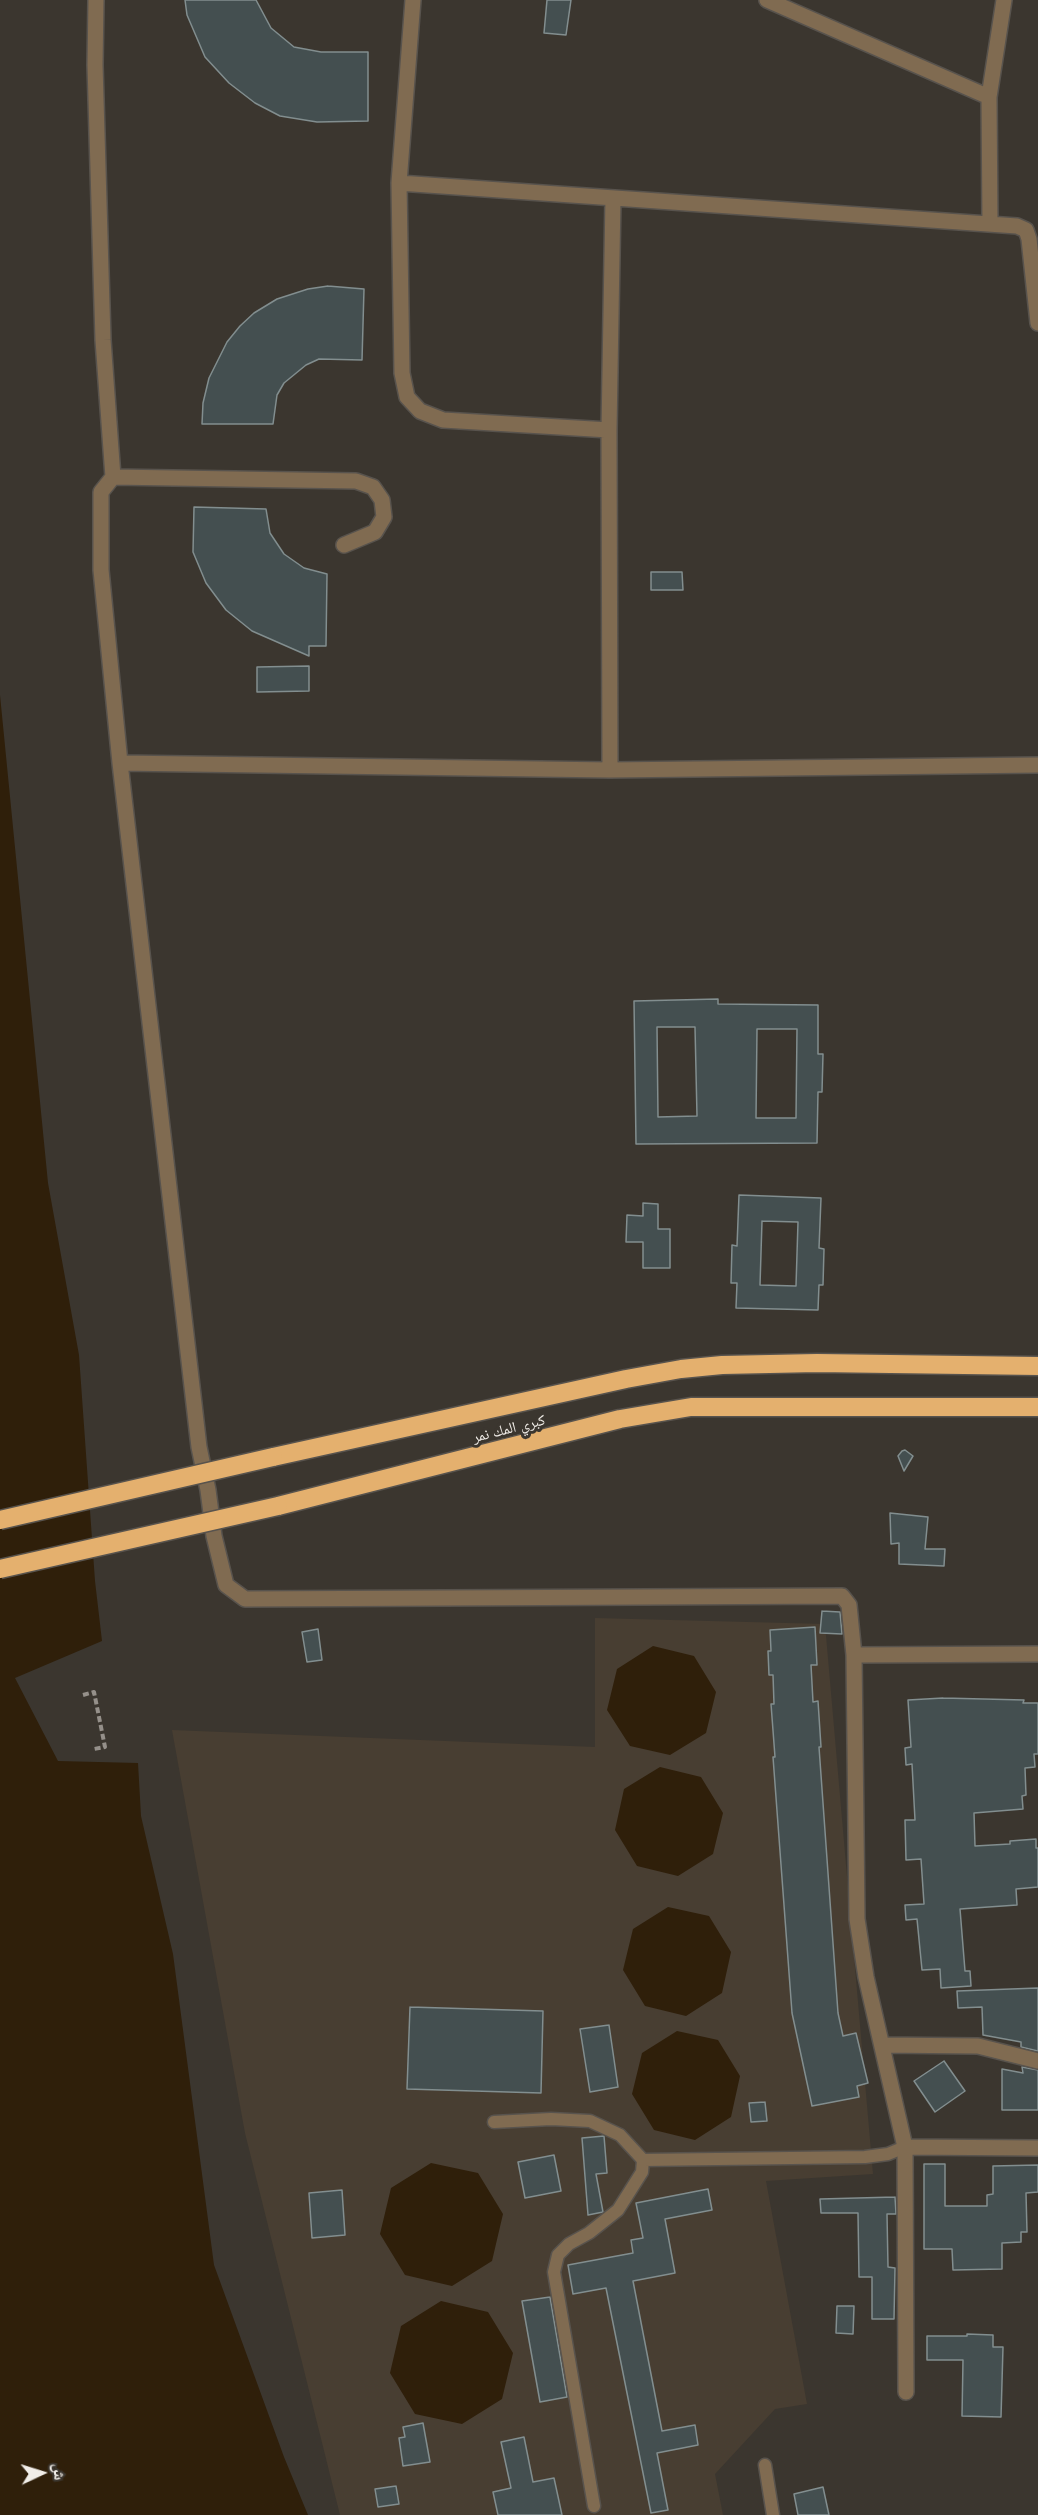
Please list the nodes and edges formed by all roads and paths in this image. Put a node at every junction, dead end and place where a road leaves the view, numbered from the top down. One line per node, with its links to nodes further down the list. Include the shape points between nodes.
1 (96, 0): 11 (street, via 103,340)
2 (413, 0): 6 (street)
3 (767, 0): 5 (street)
4 (1004, 0): 5 (street)
5 (989, 97): 8 (street)
6 (399, 183): 7 (street); 10 (street, via 402,372 407,397 420,411 443,420)
7 (613, 198): 8 (street); 10 (street)
8 (990, 224): 9 (street, via 1026,230)
9 (1038, 323)
10 (609, 430): 15 (street)
11 (112, 477): 12 (street, via 356,481 373,487 382,500 384,517 375,532); 13 (street, via 101,492 99,517)
12 (344, 545)
13 (120, 763): 15 (street); 21 (street, via 199,1447 226,1585 244,1599 842,1596 849,1605)
14 (1038, 765): 15 (street)
15 (610, 770)
16 (1038, 1366): 18 (highway, كبري المك نمر, bridge, via 817,1363 681,1369)
17 (1038, 1407): 19 (highway, كبري المك نمر, bridge, via 691,1407 620,1419 278,1506)
18 (0, 1520)
19 (0, 1569)
20 (1038, 1654): 21 (street)
21 (854, 1655): 24 (street, via 857,1918)
22 (83, 1695): 23 (path, via 94,1692 105,1747)
23 (94, 1749)
24 (882, 2045): 25 (street, via 978,2046); 27 (street)
25 (1038, 2061)
26 (494, 2122): 29 (lane, via 590,2121 620,2135)
27 (905, 2147): 28 (street); 29 (lane, via 865,2157); 30 (street)
28 (1038, 2148)
29 (643, 2160): 32 (lane, via 642,2172 618,2210 569,2244 558,2255 554,2272)
30 (906, 2392)
31 (765, 2465): 33 (lane)
32 (594, 2506)
33 (772, 2515)

